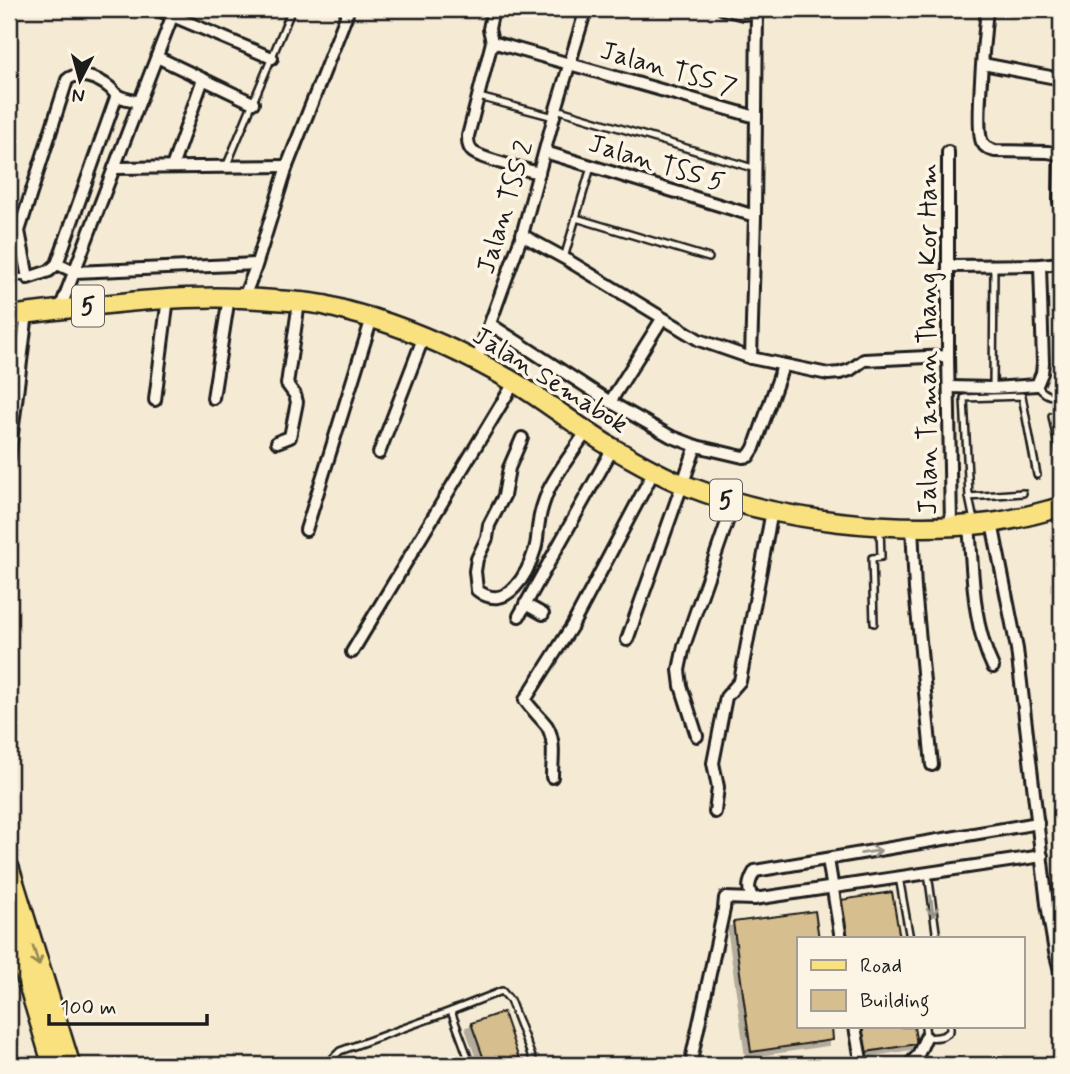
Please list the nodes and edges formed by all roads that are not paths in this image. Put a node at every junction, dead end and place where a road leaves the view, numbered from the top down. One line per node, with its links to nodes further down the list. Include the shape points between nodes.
1 (156, 9): 9 (street)
2 (292, 9): 12 (lane)
3 (347, 9): 25 (street)
4 (493, 9): 10 (street)
5 (586, 9): 13 (street, Jalan TSS 2)
6 (723, 9): 8 (street, via 743,14)
7 (986, 9): 14 (street)
8 (757, 11): 22 (street)
9 (174, 12): 11 (street); 12 (street)
10 (492, 42): 13 (street, Jalan TSS 7); 18 (street)
11 (157, 57): 15 (street); 19 (street)
12 (272, 58): 20 (lane)
13 (569, 63): 21 (street, Jalan TSS 2); 22 (street, Jalan TSS 7)
14 (983, 64): 16 (street); 32 (street, via 981,141 995,151 1058,154)
15 (203, 79): 20 (street); 27 (street)
16 (1061, 79)
17 (117, 95): 19 (street); 39 (street); 46 (street, via 108,86 79,74 67,79 19,231)
18 (478, 97): 21 (lane); 31 (street, via 468,136 472,151)
19 (139, 102): 29 (street)
20 (253, 103): 28 (lane)
21 (555, 113): 23 (street, Jalan TSS 2); 30 (lane)
22 (756, 117): 30 (street)
23 (545, 152): 26 (street, Jalan TSS 5); 31 (street, Jalan TSS 2)
24 (948, 152): 42 (street, Jalan Taman Thang Kor Ham)
25 (286, 166): 28 (street); 43 (street)
26 (591, 166): 33 (street, Jalan TSS 5); 34 (lane)
27 (172, 167): 28 (street); 29 (street)
28 (226, 167)
29 (114, 168): 45 (street)
30 (756, 169): 33 (street)
31 (539, 173): 35 (street, Jalan TSS 2)
32 (1059, 202)
33 (755, 216): 58 (street)
34 (576, 218): 36 (lane); 37 (lane)
35 (522, 235): 36 (street); 55 (street, Jalan TSS 2)
36 (564, 258): 54 (street)
37 (709, 258)
38 (1061, 263): 40 (street)
39 (57, 264): 45 (street); 46 (street)
40 (1040, 265): 41 (street); 62 (street, via 1043,363)
41 (994, 266): 42 (street); 64 (lane)
42 (948, 267): 57 (street, Jalan Taman Thang Kor Ham)
43 (254, 270): 45 (street); 47 (street)
44 (9, 273): 46 (lane)
45 (73, 277): 50 (street)
46 (28, 278)
47 (236, 297): 48 (main road, Jalan Semabok / 5); 49 (main road, Jalan Semabok / 5); 66 (street)
48 (168, 298): 50 (main road, Jalan Semabok / 5); 67 (street)
49 (299, 302): 53 (main road, Jalan Semabok / 5); 72 (street, via 287,384 297,402 290,437)
50 (60, 309): 51 (main road, Jalan Semabok / 5)
51 (27, 313): 52 (main road, Jalan Semabok / 5); 77 (street)
52 (9, 316)
53 (372, 318): 56 (main road, Jalan Semabok / 5); 91 (street)
54 (662, 319): 58 (street, via 699,340); 68 (street)
55 (491, 324): 59 (street, Jalan TSS 2); 68 (street, Jalan Semabok)
56 (424, 335): 59 (main road, Jalan Semabok / 5); 76 (street)
57 (948, 356): 60 (street, via 864,360 850,370 828,374); 63 (street, Jalan Taman Thang Kor Ham)
58 (751, 358): 60 (street)
59 (476, 362): 61 (main road, Jalan Semabok / 5)
60 (783, 366): 73 (street, Jalan Semabok, via 749,456)
61 (514, 383): 70 (main road, Jalan Semabok / 5); 97 (street)
62 (1037, 385): 64 (street); 65 (lane, via 1046,395)
63 (948, 387): 64 (street); 89 (street, Jalan Taman Thang Kor Ham)
64 (993, 388)
65 (1061, 397)
66 (213, 398)
67 (155, 400)
68 (610, 402): 73 (street, Jalan Semabok)
69 (1052, 416): 75 (lane)
70 (586, 432): 71 (street, via 549,490 540,513 536,548 523,575 507,595 491,598 477,590 477,559); 74 (main road, Jalan Semabok / 5)
71 (522, 438)
72 (277, 442)
73 (696, 446): 81 (street)
74 (613, 448): 79 (main road, Jalan Semabok / 5); 92 (street)
75 (1060, 449): 78 (lane)
76 (379, 453)
77 (9, 458)
78 (1061, 461)
79 (654, 471): 81 (main road, Jalan Semabok / 5); 101 (street, via 572,626 525,700 551,737)
80 (1037, 475): 83 (lane, via 1022,396 964,398)
81 (682, 484): 84 (main road, Jalan Semabok / 5); 96 (street)
82 (1023, 493): 83 (lane)
83 (968, 498): 88 (lane)
84 (734, 502): 86 (main road, Jalan Semabok / 5); 99 (street, via 678,670)
85 (1061, 507): 88 (main road, Jalan Semabok / 5)
86 (772, 511): 87 (main road, Jalan Semabok / 5); 102 (street, via 740,681 726,697 713,763 718,787)
87 (880, 524): 90 (main road, Jalan Semabok / 5); 95 (lane, via 881,557 872,558)
88 (979, 524): 89 (main road, Jalan Semabok / 5); 98 (street, via 975,595); 103 (street, via 1017,649)
89 (951, 525): 90 (main road, Jalan Semabok / 5)
90 (912, 526): 100 (street)
91 (306, 530)
92 (525, 604): 93 (street); 94 (street)
93 (543, 614)
94 (519, 616)
95 (874, 622)
96 (627, 640)
97 (352, 652)
98 (993, 667)
99 (696, 736)
100 (932, 765)
101 (552, 776)
102 (715, 811)
103 (1038, 823): 105 (street); 106 (street, one-way to 103)
104 (9, 849): 114 (highway)
105 (1042, 856): 108 (street); 113 (street)
106 (828, 859): 110 (street); 111 (street, via 755,871 749,886)
107 (9, 867): 114 (highway)
108 (928, 873): 109 (street); 117 (lane, one-way to 117)
109 (899, 877): 110 (street); 116 (lane)
110 (833, 887): 111 (street); 115 (street)
111 (754, 899): 128 (street, via 725,898 692,1056)
112 (1061, 902): 113 (street)
113 (1048, 904): 118 (street)
114 (16, 916): 123 (highway); 124 (highway, one-way to 124)
115 (841, 937)
116 (910, 937)
117 (937, 937)
118 (1061, 974)
119 (451, 1012): 125 (lane, via 340,1051 333,1058); 126 (lane); 127 (lane, via 502,991 510,1000)
120 (855, 1028): 129 (street)
121 (950, 1028): 122 (lane, via 940,1037)
122 (926, 1032): 130 (street)
123 (53, 1065)
124 (70, 1065)
125 (334, 1065)
126 (471, 1065)
127 (535, 1065)
128 (694, 1065)
129 (862, 1065)
130 (909, 1065)

